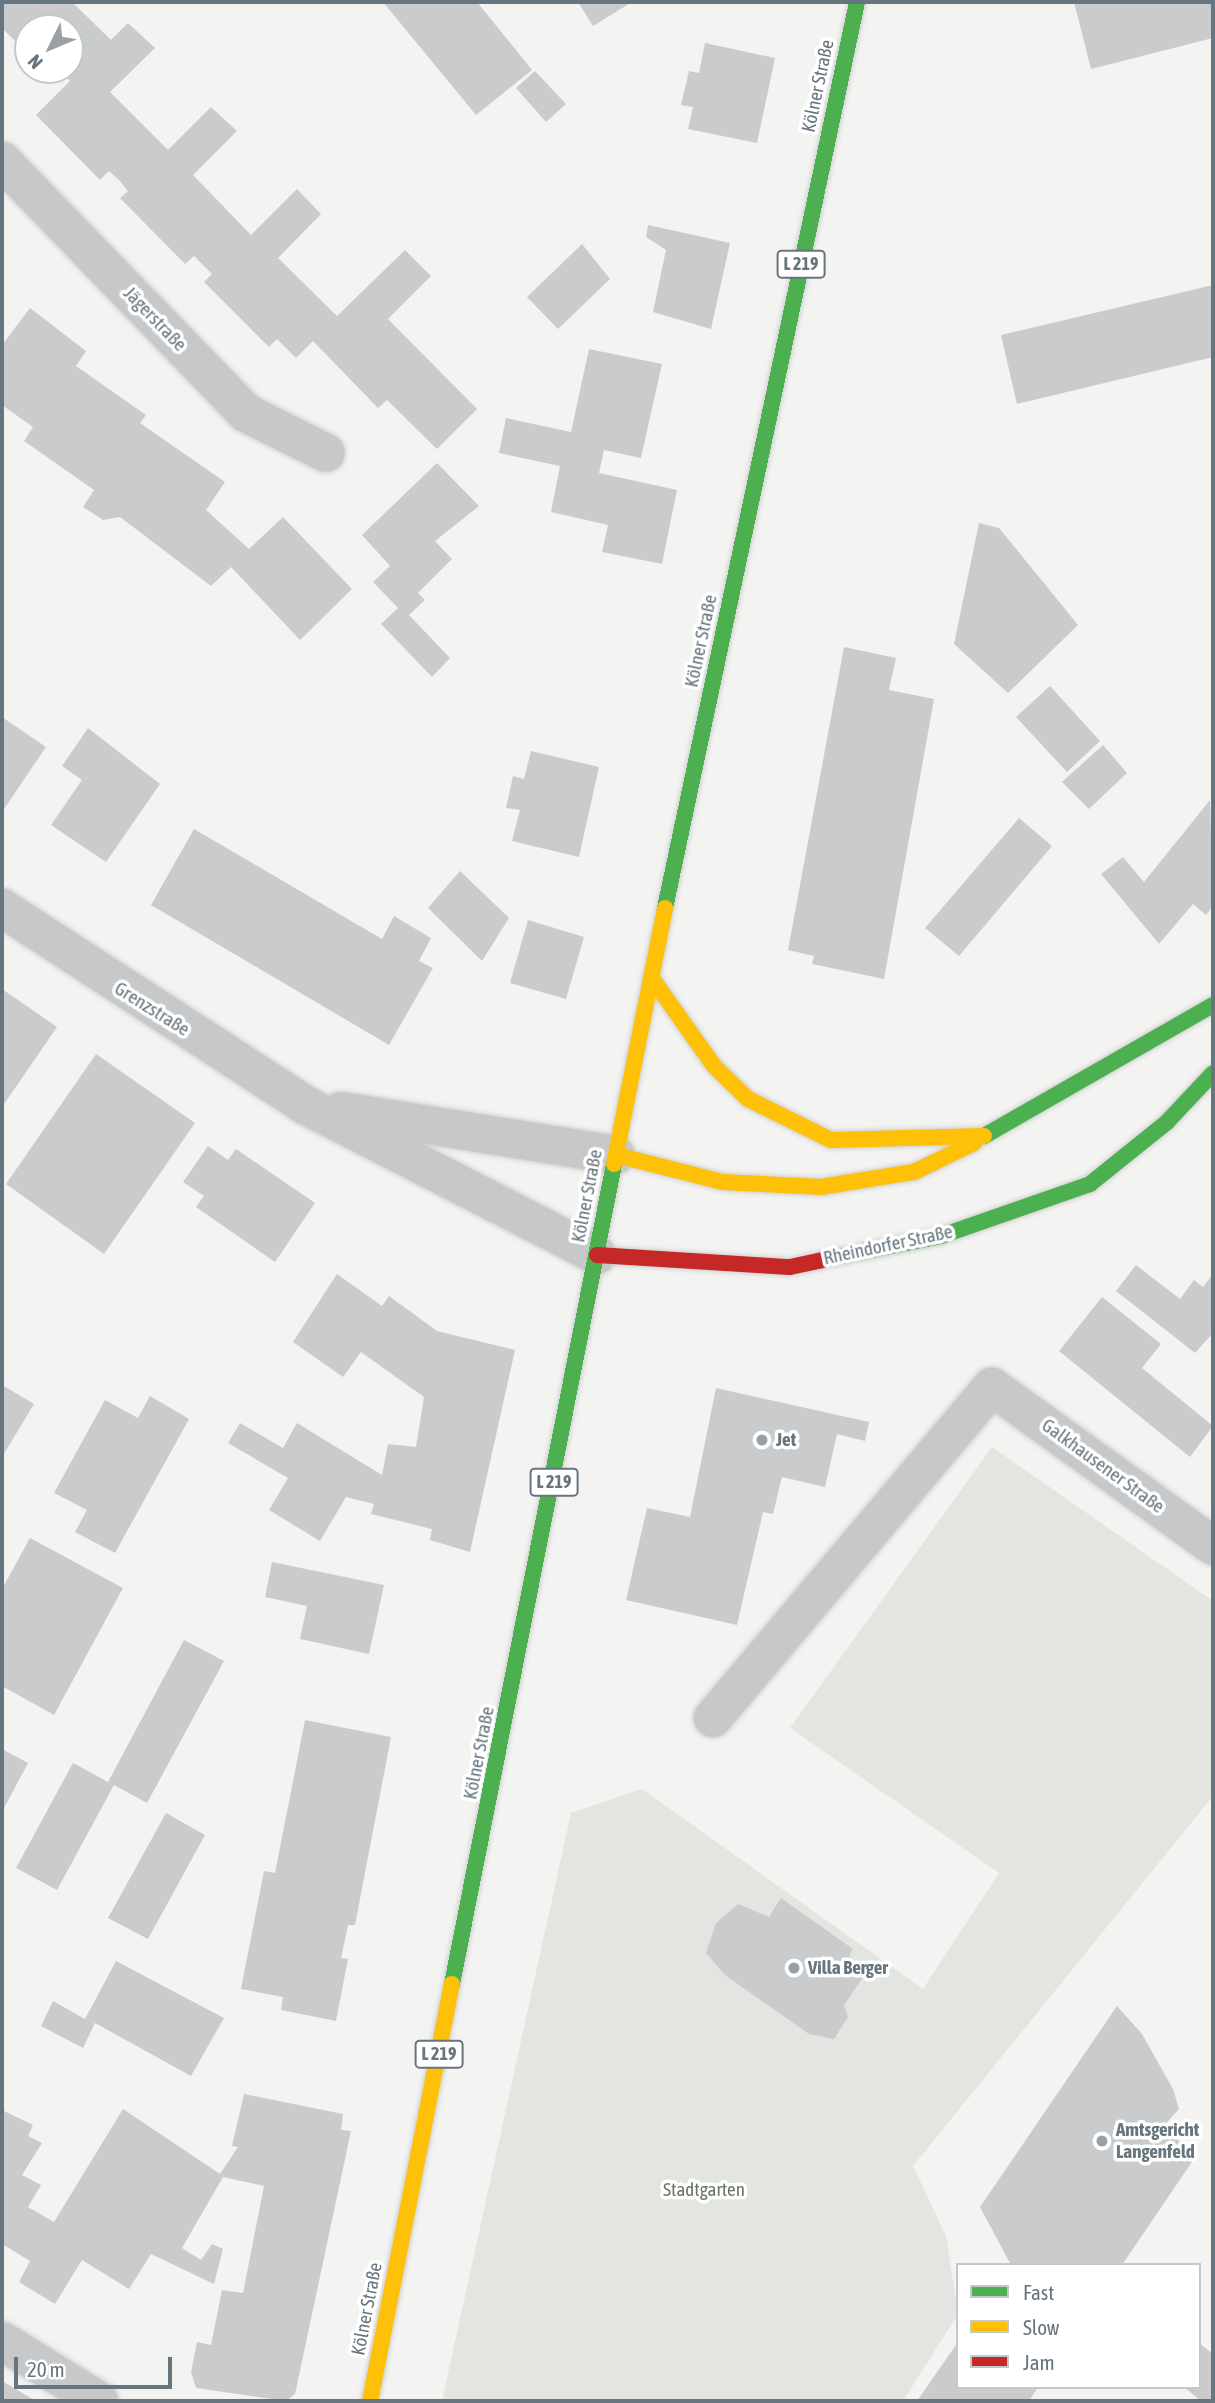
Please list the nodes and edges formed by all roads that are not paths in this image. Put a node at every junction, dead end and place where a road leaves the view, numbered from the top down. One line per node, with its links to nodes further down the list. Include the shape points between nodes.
1 (857, 2): 5 (main road, Kölner Straße / L 219)
2 (2, 161): 3 (street, Jägerstraße, via 246,413)
3 (326, 453)
4 (2, 908): 8 (street, Grenzstraße)
5 (651, 977): 9 (main road, via 714,1066 772,1116 831,1140); 10 (main road, Kölner Straße / L 219)
6 (1213, 1005): 9 (main road, via 1051,1106)
7 (1213, 1073): 11 (main road, Rheindorfer Straße, via 1167,1122 1090,1184 941,1236 790,1267)
8 (305, 1105): 10 (street, Grenzstraße); 11 (street, Grenzstraße)
9 (985, 1138): 10 (main road, via 914,1172 821,1187 723,1182)
10 (616, 1155): 11 (main road, Kölner Straße / L 219)
11 (597, 1255): 16 (main road, Kölner Straße / L 219)
12 (1213, 1546): 13 (street, Galkhausener Straße, via 992,1387)
13 (713, 1718)
14 (2, 2341): 15 (street)
15 (99, 2401)
16 (370, 2401)

